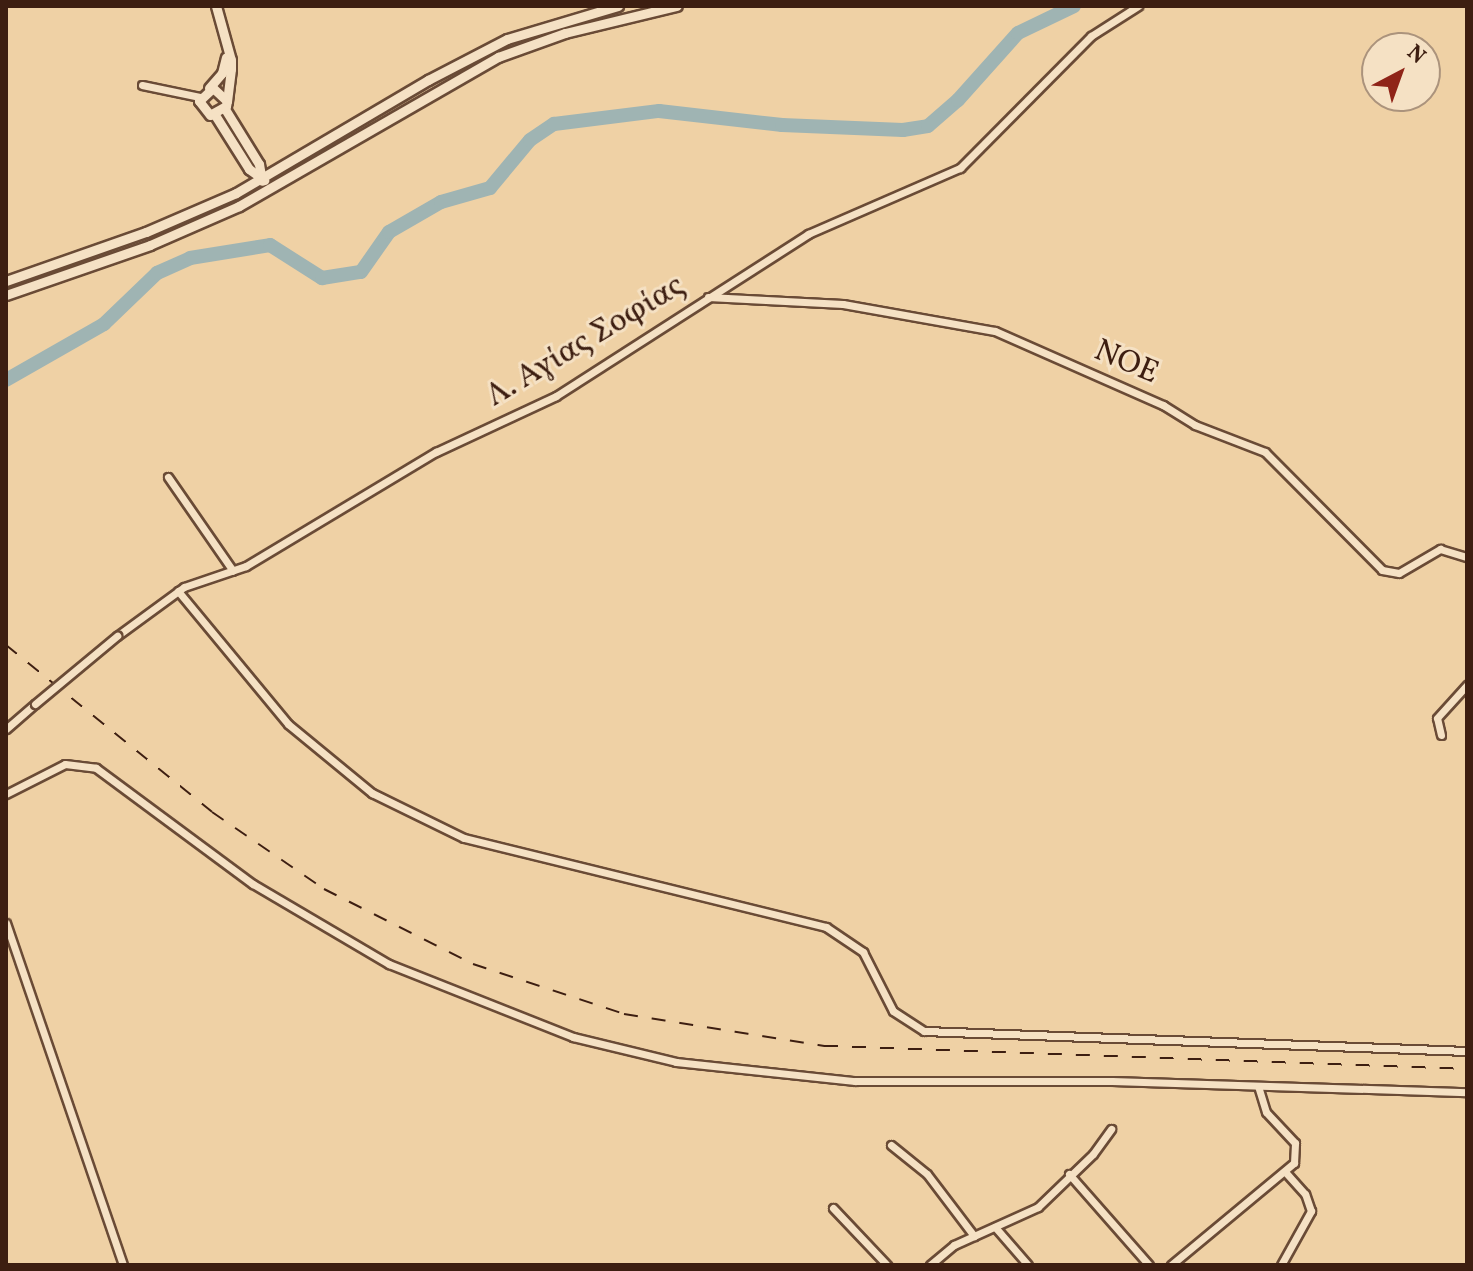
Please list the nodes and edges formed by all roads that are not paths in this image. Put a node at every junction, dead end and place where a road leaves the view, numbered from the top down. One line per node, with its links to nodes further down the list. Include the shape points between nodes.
1 (216, 6): 5 (street)
2 (618, 6): 13 (street, via 538,28 483,51)
3 (677, 6): 15 (street, via 565,33 498,57)
4 (1138, 6): 20 (street, Λ. Αγίας Σοφίας, via 1091,36 960,168 808,234)
5 (227, 41): 7 (street, via 225,67); 9 (street, via 231,60)
6 (142, 85): 8 (street)
7 (209, 88): 8 (street); 9 (street, via 221,90)
8 (200, 97): 10 (street, via 202,109)
9 (226, 105): 10 (street); 11 (street)
10 (215, 115): 12 (street)
11 (254, 155): 13 (street); 14 (street)
12 (244, 161): 14 (street); 16 (street)
13 (287, 167): 14 (street)
14 (263, 179): 15 (street); 16 (street); 17 (street)
15 (278, 186): 17 (street)
16 (236, 193): 18 (street, via 146,232)
17 (259, 196): 19 (street, via 150,245)
18 (6, 281)
19 (6, 295)
20 (706, 297): 22 (street, NOE, via 843,304 995,331 1265,452 1382,570 1399,573 1440,549); 23 (street, Λ. Αγίας Σοφίας, via 556,396 436,452)
21 (168, 477): 23 (street)
22 (1467, 557)
23 (233, 571): 24 (street, Λ. Αγίας Σοφίας)
24 (178, 591): 26 (street, Λ. Αγίας Σοφίας, bridge); 30 (street, via 288,724 372,793 464,838 826,927 863,952 893,1011 924,1031)
25 (1467, 685): 27 (street, via 1437,718)
26 (6, 729)
27 (1441, 735)
28 (6, 794): 31 (street, via 65,764 96,768 253,884 389,964 523,1019 647,1055 806,1079)
29 (6, 923): 40 (street)
30 (1467, 1051)
31 (1258, 1086): 32 (street); 35 (street, via 1266,1112 1295,1143 1298,1154)
32 (1467, 1092)
33 (1111, 1129): 36 (street)
34 (891, 1145): 39 (street, via 927,1174)
35 (1285, 1172): 45 (street); 46 (street, via 1305,1194 1311,1211)
36 (1069, 1174): 38 (street, via 1038,1207); 44 (street)
37 (833, 1208): 41 (street)
38 (995, 1227): 39 (street); 43 (street)
39 (974, 1236): 42 (street)
40 (123, 1265)
41 (887, 1265)
42 (930, 1265)
43 (1028, 1265)
44 (1149, 1265)
45 (1171, 1265)
46 (1281, 1265)

